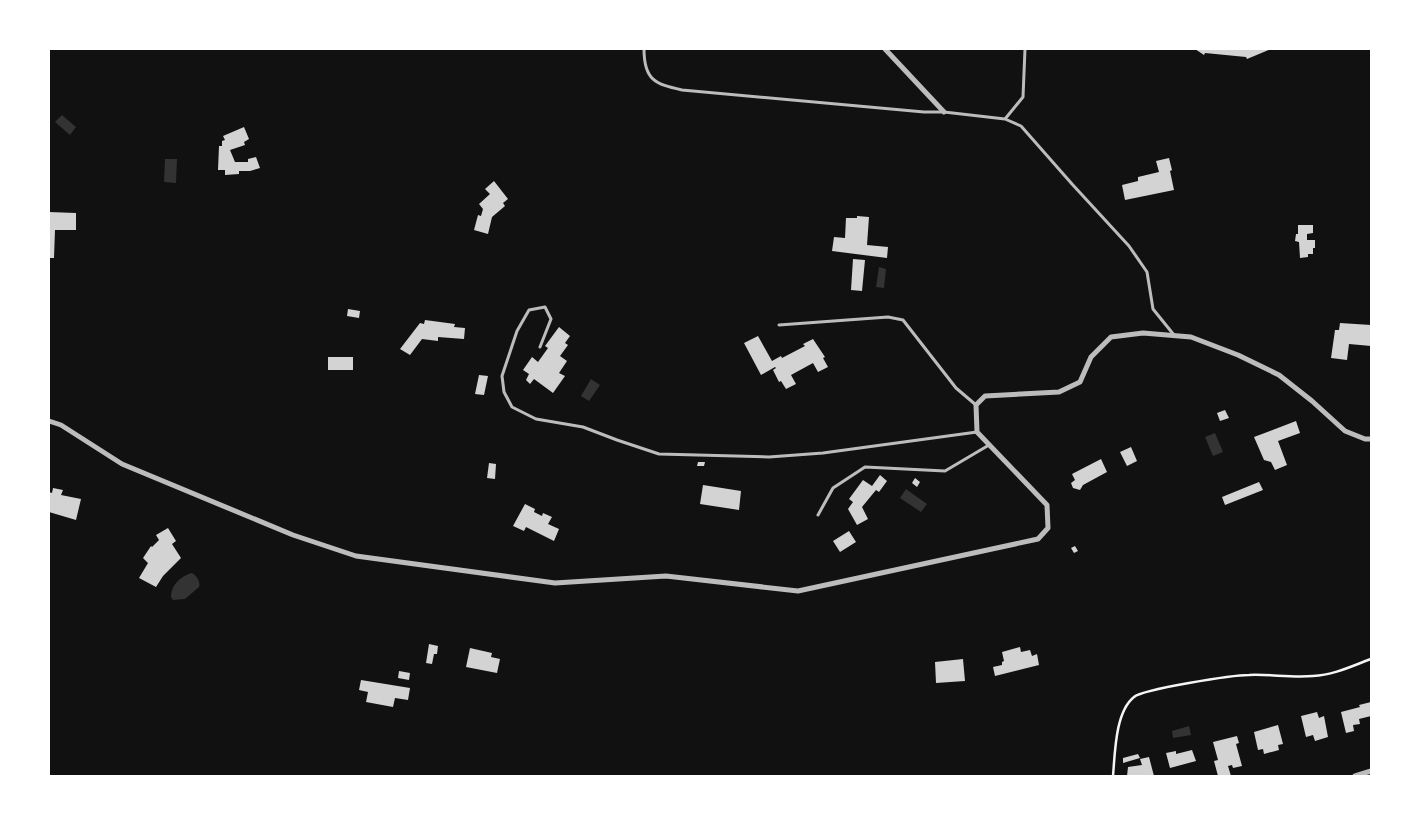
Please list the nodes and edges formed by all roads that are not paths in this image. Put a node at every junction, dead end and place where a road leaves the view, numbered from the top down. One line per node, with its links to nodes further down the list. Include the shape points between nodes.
1 (644, 49): 4 (lane, via 649,76 660,85 682,90)
2 (885, 49): 4 (street)
3 (1025, 49): 5 (lane, via 1023,97)
4 (944, 112): 5 (lane)
5 (1005, 119): 7 (lane, via 1021,126 1129,246 1146,272 1153,309)
6 (779, 325): 9 (lane, via 888,317 903,320 956,388)
7 (1174, 336): 9 (street, via 1143,333 1111,336 1091,357 1080,382 1059,392 985,396); 12 (street, via 1191,337 1279,375 1345,432)
8 (540, 347): 11 (lane, via 551,319 545,307 528,310 502,376 504,392 512,407 536,419 583,427 659,454 769,457)
9 (976, 405): 11 (street)
10 (49, 421): 13 (street, via 61,425 122,464 293,535 356,556 555,583 666,576 798,591 1038,538 1048,528 1047,505)
11 (977, 432): 13 (street)
12 (1371, 439)
13 (989, 445): 14 (lane, via 945,471 865,467 833,488)
14 (818, 515)
15 (1371, 772): 16 (street)
16 (1355, 776)

